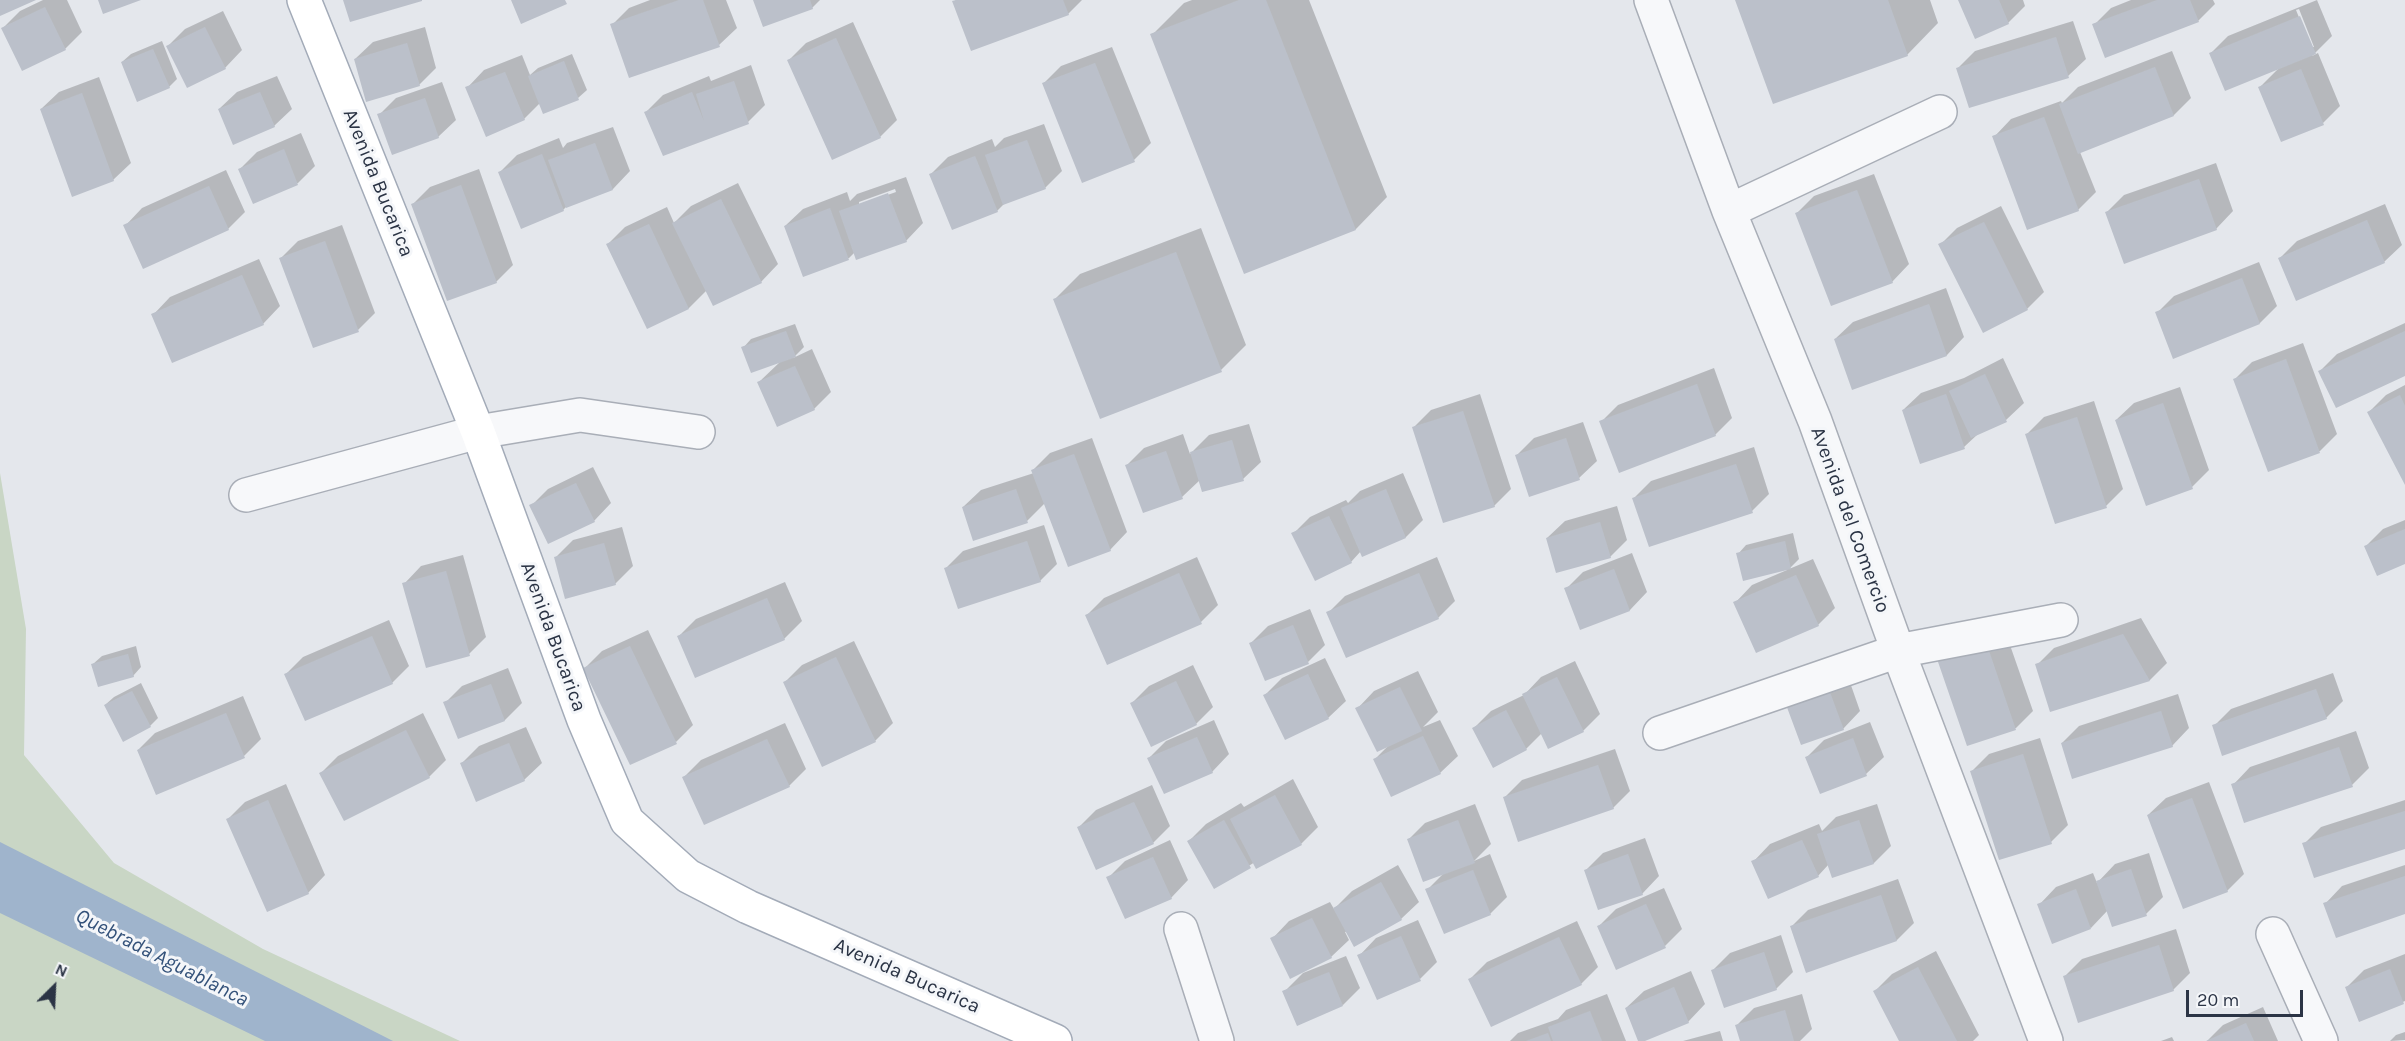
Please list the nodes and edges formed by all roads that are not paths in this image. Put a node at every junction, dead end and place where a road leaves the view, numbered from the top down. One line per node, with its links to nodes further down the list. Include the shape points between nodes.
1 (304, 0): 5 (main road, Avenida Bucarica)
2 (1652, 0): 4 (street, Avenida del Comercio)
3 (1940, 112): 4 (street)
4 (1729, 211): 9 (street, Avenida del Comercio, via 1815,421)
5 (478, 432): 6 (street, via 580,415); 7 (street); 13 (main road, Avenida Bucarica, via 584,720 627,821 688,876 748,907)
6 (698, 432)
7 (246, 495)
8 (2061, 620): 9 (street)
9 (1898, 651): 10 (street); 15 (street, Avenida del Comercio)
10 (1660, 733)
11 (1181, 929): 14 (street)
12 (2273, 934): 16 (street)
13 (1055, 1041)
14 (1217, 1041)
15 (2046, 1041)
16 (2321, 1041)

